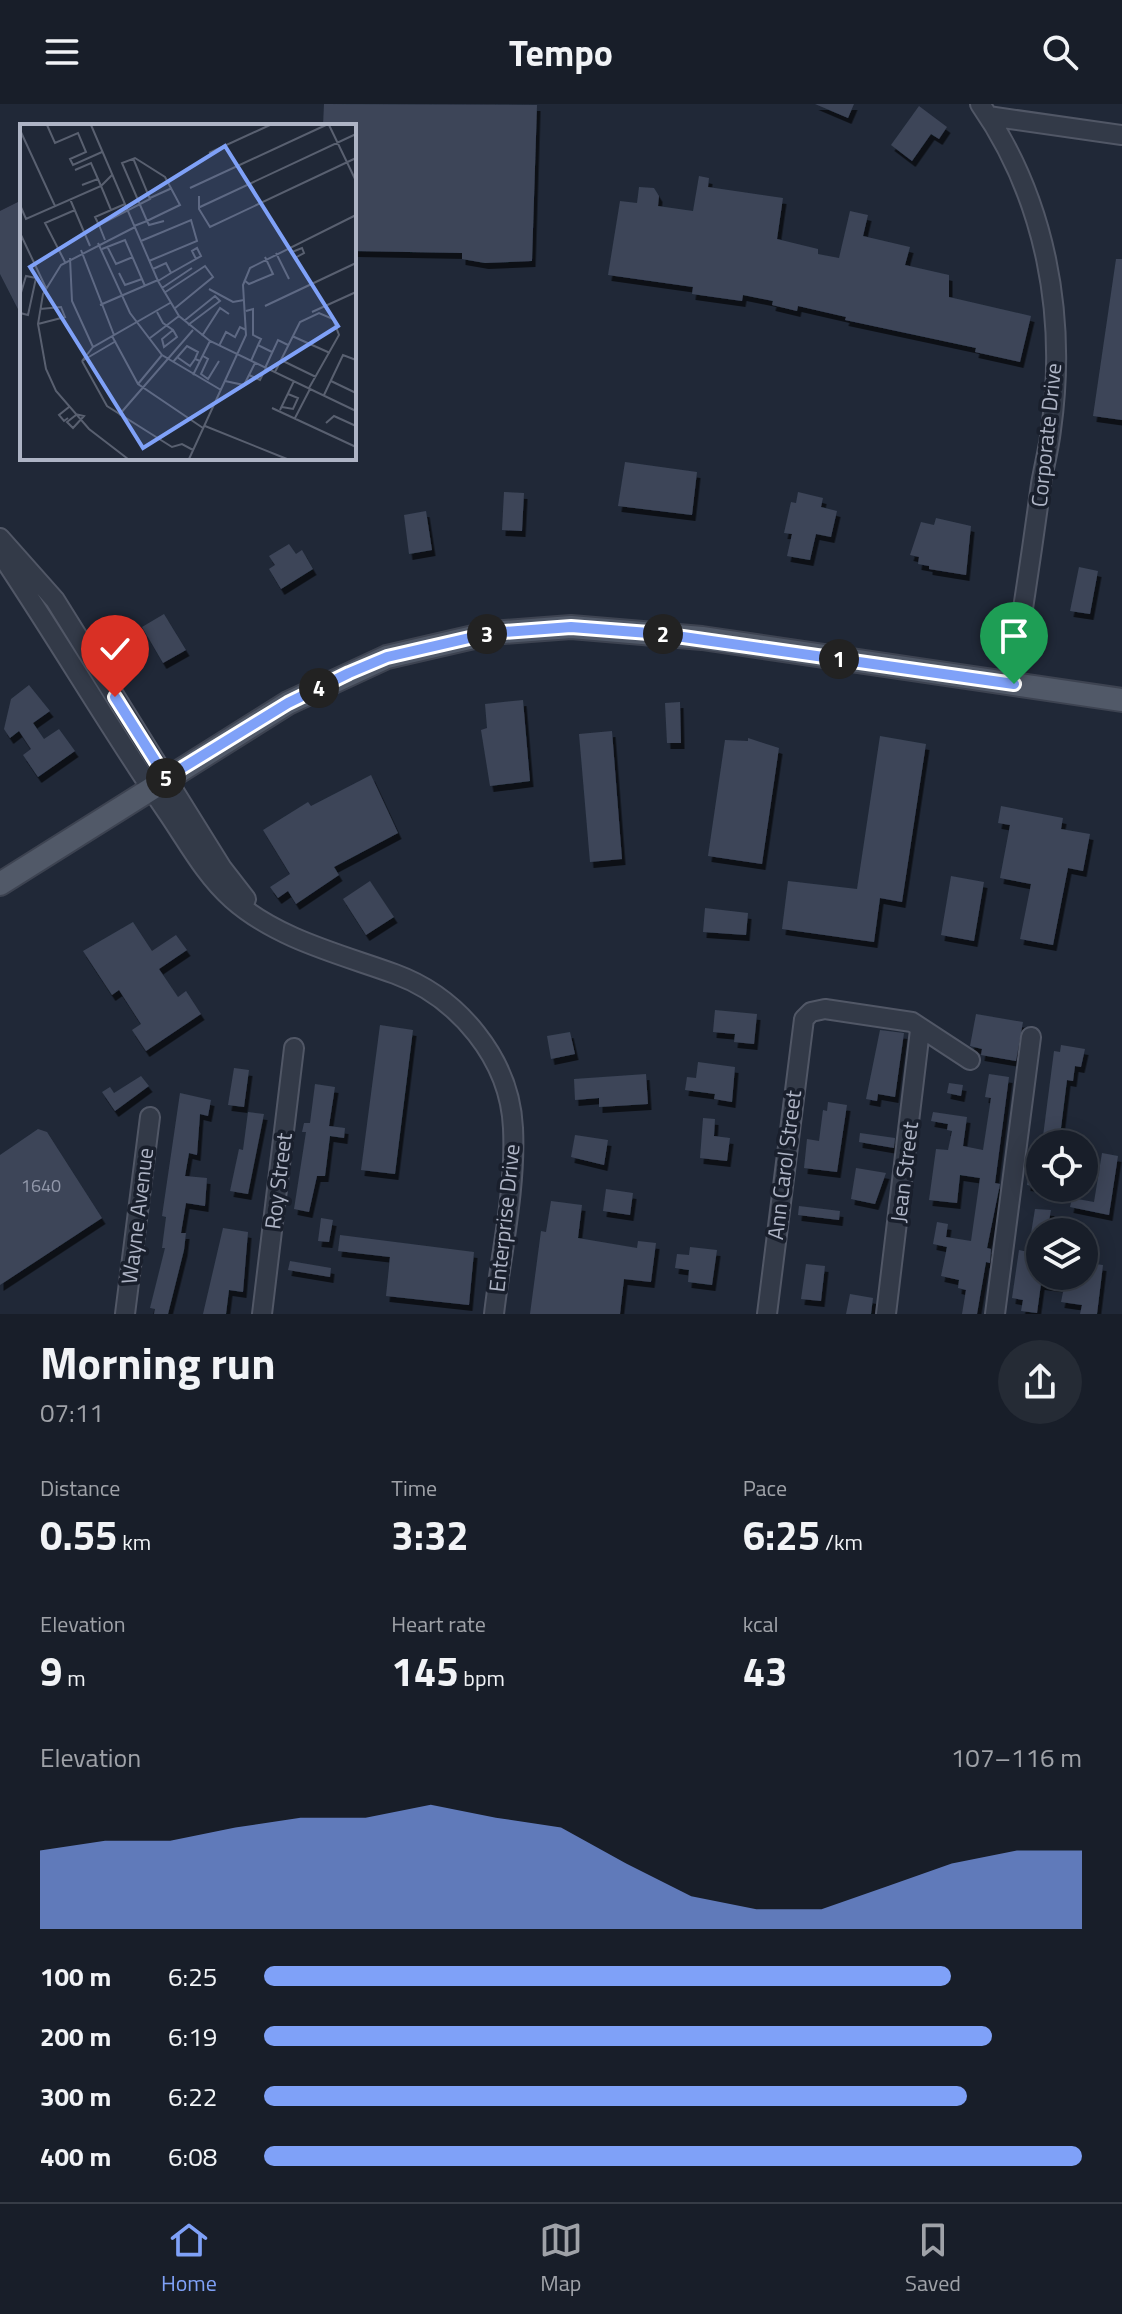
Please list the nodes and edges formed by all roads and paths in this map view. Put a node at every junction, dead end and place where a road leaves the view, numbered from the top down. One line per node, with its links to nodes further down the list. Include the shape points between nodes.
1 (984, 110): 2 (street); 5 (street, Corporate Drive, via 1023,183 1051,275 1054,313 1051,430)
2 (1122, 135)
3 (0, 538): 7 (street, Enterprise Drive, via 55,600)
4 (0, 553): 7 (street, Enterprise Drive)
5 (1011, 684): 6 (main road); 7 (main road, via 662,634 571,627 491,633 387,657 349,673 288,703)
6 (1122, 700)
7 (158, 783): 8 (main road); 16 (street, Enterprise Drive, via 268,925 412,980 452,1005 481,1038 504,1084 513,1126)
8 (0, 884)
9 (920, 1030): 12 (street); 17 (street, Ann Carol Street, via 912,1022 825,1009 806,1017 800,1029); 18 (street, Jean Street)
10 (1031, 1037): 19 (street)
11 (294, 1048): 15 (street, Roy Street)
12 (970, 1060)
13 (150, 1117): 14 (street, Wayne Avenue)
14 (125, 1314)
15 (262, 1314)
16 (494, 1314)
17 (767, 1314)
18 (886, 1314)
19 (995, 1314)

